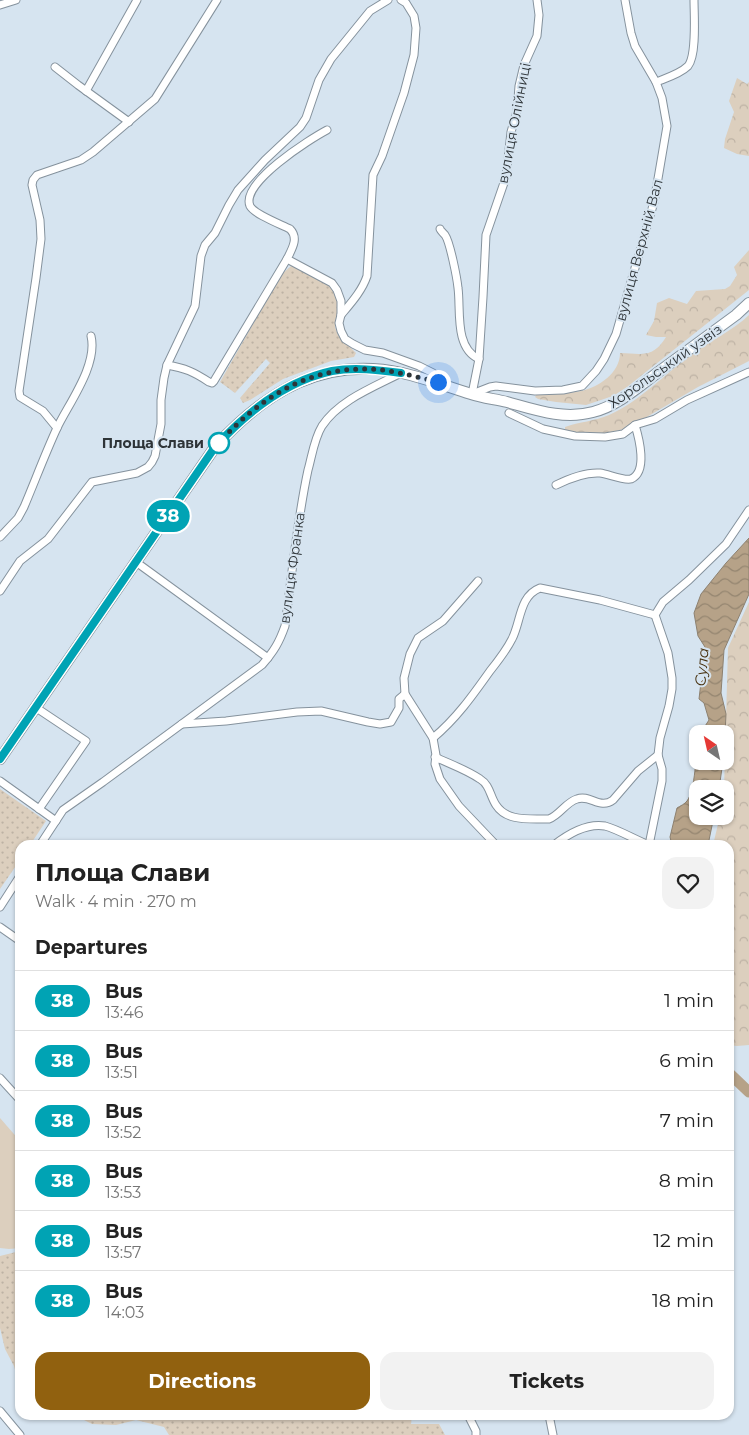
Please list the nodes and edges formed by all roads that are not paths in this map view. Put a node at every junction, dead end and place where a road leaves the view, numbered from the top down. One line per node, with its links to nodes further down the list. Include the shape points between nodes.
1 (16, 0): 9 (street)
2 (137, 0): 12 (street)
3 (217, 0): 13 (street, via 159,93)
4 (388, 0): 21 (street, via 370,11 331,59 300,127 248,178 228,205 215,233 205,245 195,306)
5 (538, 0): 20 (street, вулиця Олійниці, via 537,36 524,64 519,86 506,177 486,235)
6 (625, 0): 11 (street, вулиця Верхній Вал, via 635,46)
7 (694, 0): 11 (street, via 694,54 690,64)
8 (404, 1): 18 (street, via 414,16 414,55 404,93 373,175 367,276)
9 (0, 5)
10 (55, 67): 12 (street)
11 (656, 82): 25 (street, вулиця Верхній Вал, via 667,126 654,202 616,334 604,359 582,386 535,391 496,386)
12 (86, 92): 13 (street)
13 (129, 122): 28 (street, via 81,160 37,175 33,180 41,239 19,391 20,397 43,411)
14 (327, 130): 16 (street, via 280,162 250,196 249,204 254,212 293,232 294,244)
15 (440, 229): 20 (street, via 448,242 458,287 462,334 467,348)
16 (287, 259): 18 (street, via 332,284 341,301); 21 (street, via 214,381 209,382 185,368)
17 (749, 303): 25 (main road, Хорольський узвіз, via 605,408 580,415 554,414)
18 (342, 315): 24 (street, via 340,331 353,344 419,366 433,373)
19 (91, 336): 28 (street, via 90,358 80,386)
20 (479, 359): 25 (street, вулиця Олійниці)
21 (167, 365): 34 (street, via 161,424 152,462 137,473 92,482 48,539 20,561)
22 (749, 372): 27 (street, via 687,400 655,419)
23 (401, 373): 24 (main road, Хорольський узвіз); 32 (main road, Хорольський узвіз, via 372,369 332,371 304,379 260,405 215,447); 36 (street, вулиця Франка, via 353,398 322,426 302,499 285,626 280,642)
24 (438, 382): 25 (main road, Хорольський узвіз)
25 (472, 394)
26 (509, 413): 27 (street, via 543,429 575,436 623,434)
27 (635, 425): 29 (street, via 641,442 641,459 640,468 631,479 600,473 581,475)
28 (57, 428): 31 (street, via 24,507)
29 (556, 485)
30 (749, 510): 35 (street, via 726,544 663,602)
31 (0, 537)
32 (136, 562): 36 (street); 38 (main road, Хорольський узвіз)
33 (478, 581): 37 (street, via 443,621 418,638 404,678)
34 (0, 591)
35 (656, 615): 40 (street, via 600,600 540,588 535,590 526,598 514,637 507,648 466,704); 41 (street, via 672,678)
36 (268, 658): 39 (street, вулиця Франка)
37 (405, 694): 39 (street, via 399,700 399,708 391,722 380,724 321,711); 40 (street)
38 (35, 707): 43 (main road, Хорольський узвіз); 45 (street, via 86,741)
39 (182, 724): 46 (street, вулиця Франка, via 62,810)
40 (433, 738): 42 (street)
41 (658, 755): 42 (street, via 638,771 609,804 577,799 548,819 508,816 498,809 481,779); 51 (street, via 662,781)
42 (436, 756): 48 (street, via 440,779 459,806)
43 (0, 759)
44 (0, 781): 45 (street)
45 (39, 809): 46 (street)
46 (56, 821): 47 (street, вулиця Франка)
47 (43, 840)
48 (491, 840)
49 (561, 840): 50 (street, via 595,825 607,826)
50 (638, 840)
51 (650, 840)
52 (15, 884): 53 (street)
53 (0, 907)
54 (0, 927): 55 (street)
55 (15, 938)
56 (0, 1078): 57 (street)
57 (15, 1094)
58 (0, 1411): 61 (street)
59 (470, 1420): 62 (street)
60 (551, 1420): 63 (street)
61 (20, 1435)
62 (476, 1435)
63 (553, 1435)

